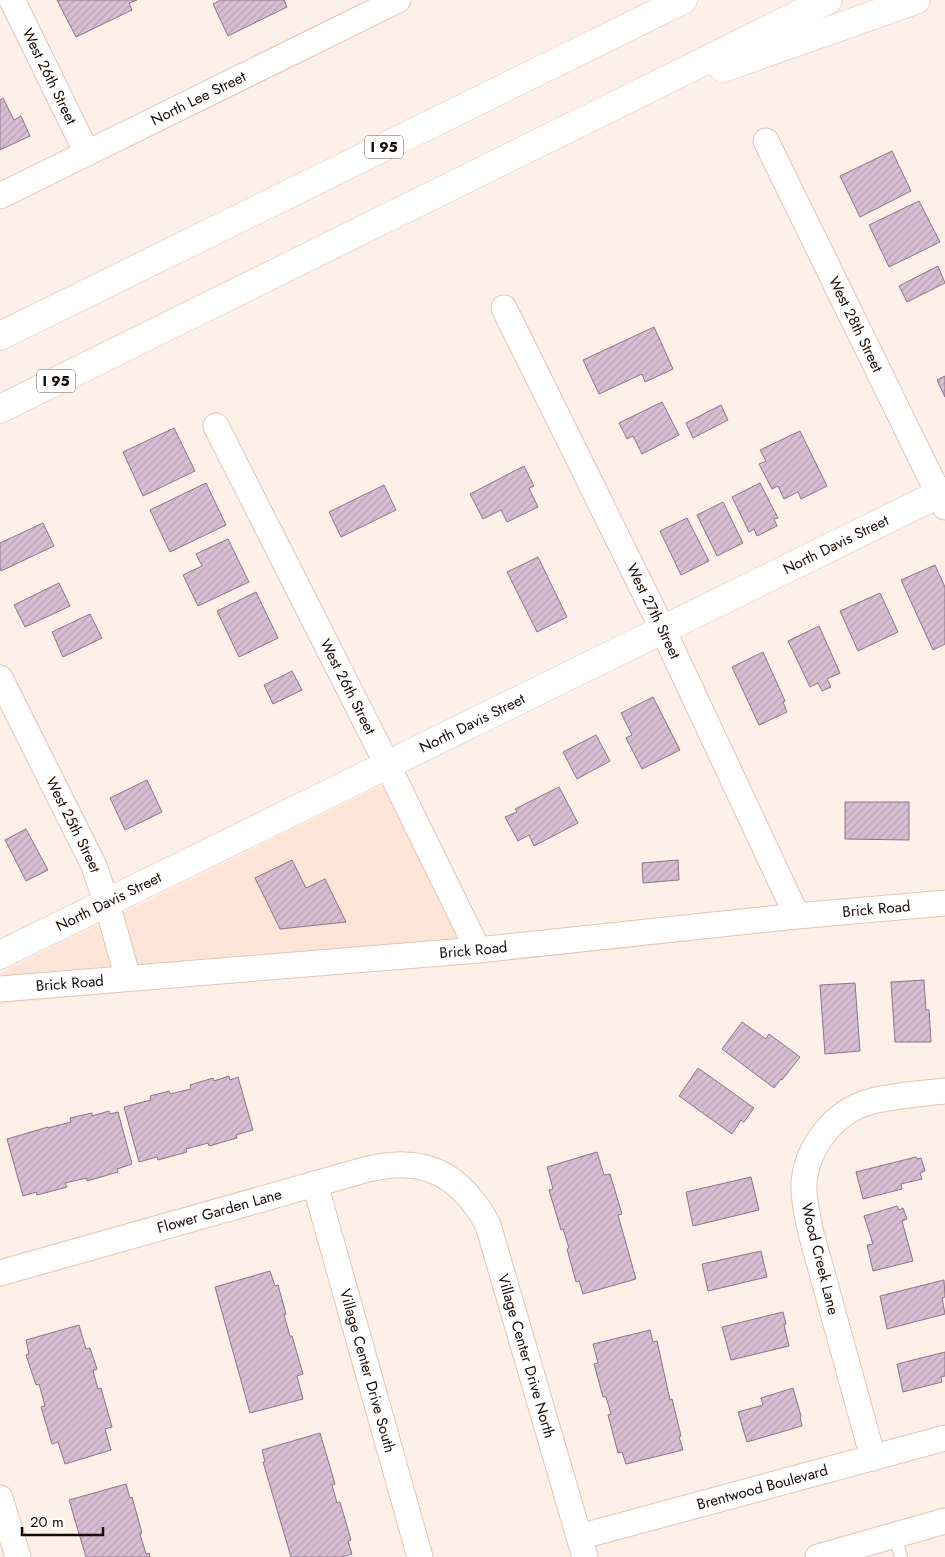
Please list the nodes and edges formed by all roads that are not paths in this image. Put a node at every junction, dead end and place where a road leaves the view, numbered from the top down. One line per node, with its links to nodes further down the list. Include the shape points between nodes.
1 (12, 0): 9 (street, West 26th Street)
2 (398, 0): 6 (street, North Lee Street)
3 (684, 0): 12 (main road, I 95)
4 (828, 0): 7 (main road, I 95)
5 (916, 0): 7 (main road)
6 (359, 9): 9 (street, North Lee Street)
7 (603, 110): 13 (main road, I 95)
8 (766, 141): 15 (street, West 28th Street)
9 (87, 153): 10 (street, North Lee Street)
10 (0, 196)
11 (504, 308): 16 (street, West 27th Street)
12 (0, 336)
13 (0, 409)
14 (216, 426): 18 (street, West 26th Street)
15 (943, 497): 16 (main road, North Davis Street)
16 (663, 630): 18 (main road, North Davis Street); 21 (street, West 27th Street)
17 (0, 678): 20 (street, West 25th Street, via 94,866)
18 (388, 766): 20 (main road, North Davis Street); 22 (street, West 26th Street)
19 (945, 903): 21 (street, Brick Road)
20 (107, 904): 23 (main road, North Davis Street); 24 (street, West 25th Street)
21 (796, 916): 22 (street, Brick Road)
22 (478, 950): 24 (street, Brick Road)
23 (0, 956)
24 (128, 978): 25 (street, Brick Road)
25 (0, 989)
26 (945, 1091): 31 (street, Wood Creek Lane, via 892,1096 867,1102 846,1112 830,1126 807,1162 804,1185 811,1233)
27 (439, 1173): 28 (street, Flower Garden Lane, via 424,1167 387,1166); 35 (street, Village Center Drive North, via 466,1192 488,1225)
28 (315, 1184): 29 (street, Flower Garden Lane); 37 (street, Village Center Drive South)
29 (0, 1273)
30 (945, 1438): 31 (street, Brentwood Boulevard)
31 (873, 1458): 35 (street, Brentwood Boulevard)
32 (0, 1498): 36 (street)
33 (945, 1521): 34 (street)
34 (898, 1546): 38 (street)
35 (582, 1547)
36 (18, 1557)
37 (420, 1557)
38 (818, 1557)

